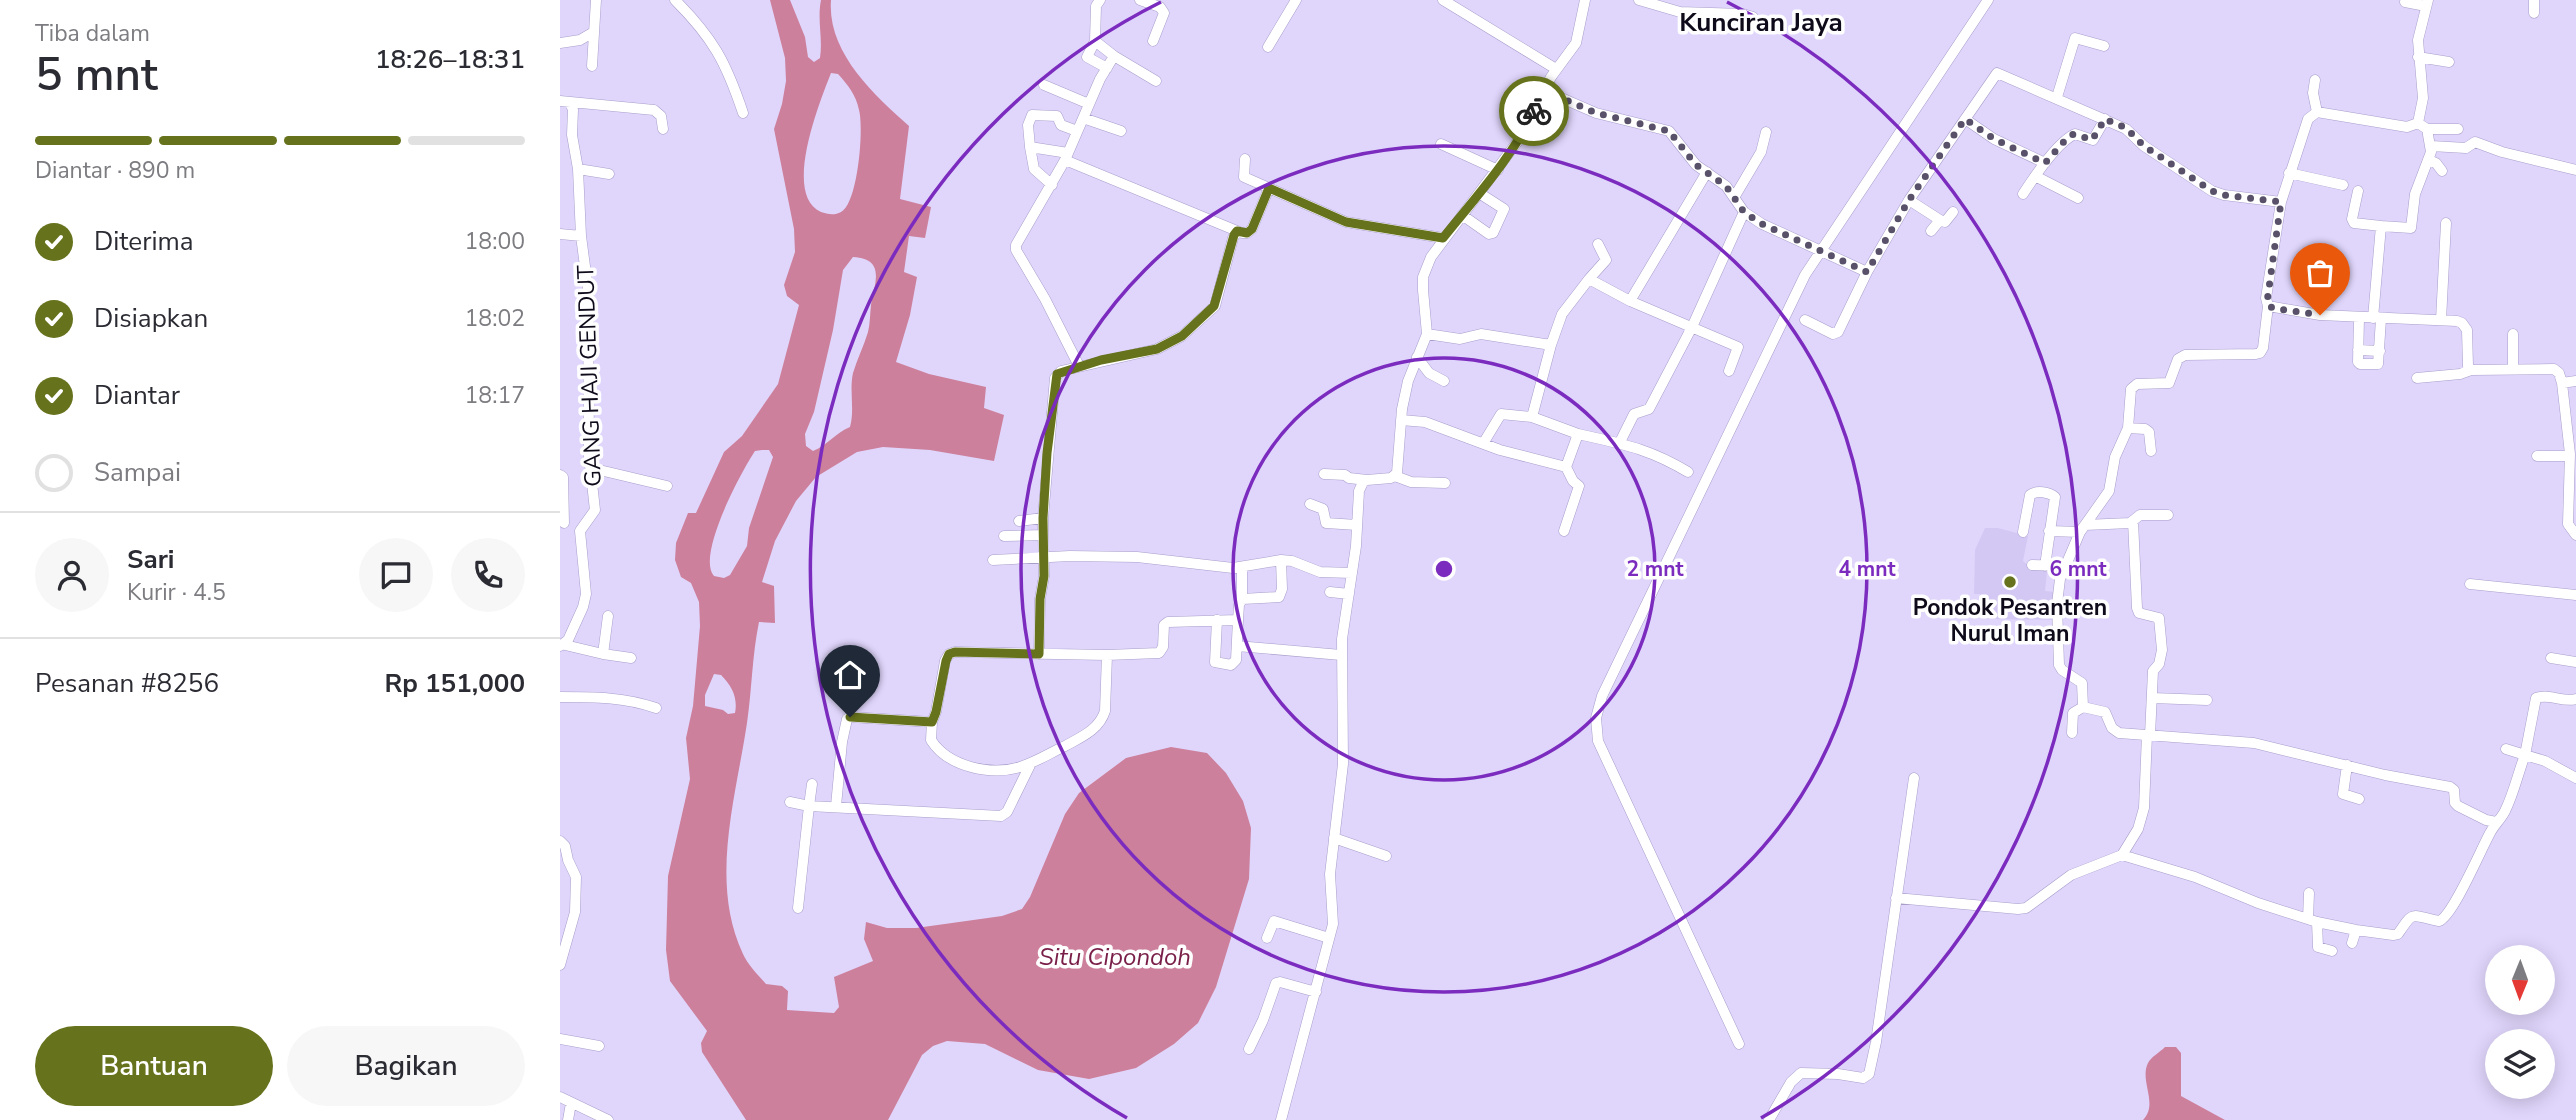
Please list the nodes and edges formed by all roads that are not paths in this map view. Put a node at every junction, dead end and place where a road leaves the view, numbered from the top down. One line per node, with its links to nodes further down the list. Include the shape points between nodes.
1 (596, 0): 17 (street)
2 (675, 0): 37 (street, via 716,48)
3 (1140, 0): 19 (street, via 1164,13)
4 (1296, 0): 22 (street)
5 (1443, 0): 28 (street)
6 (1585, 0): 28 (street, via 1576,43)
7 (1639, 0): 14 (street)
8 (1678, 0): 14 (street)
9 (1988, 0): 84 (street)
10 (2534, 0): 15 (street)
11 (1098, 2): 18 (street)
12 (2405, 2): 13 (street)
13 (2427, 3): 24 (street)
14 (1673, 10): 16 (street)
15 (2534, 13)
16 (1753, 17)
17 (592, 33): 20 (street); 26 (street)
18 (1095, 41): 23 (street); 27 (street, via 1087,57)
19 (1153, 41)
20 (560, 43)
21 (2104, 46): 33 (street, via 2075,38)
22 (1268, 47)
23 (1114, 56): 27 (street); 30 (street)
24 (2418, 57): 25 (street); 41 (street)
25 (2449, 62)
26 (593, 66)
27 (1107, 68): 35 (street)
28 (1556, 69): 32 (street)
29 (2315, 80): 36 (street)
30 (1156, 82)
31 (1044, 85): 35 (street)
32 (1543, 90): 55 (street, via 1521,137); 58 (street, via 1596,113 1669,131)
33 (2057, 97): 39 (street, via 1997,73); 40 (street)
34 (565, 102): 42 (street, via 654,110 661,116); 54 (street, GANG HAJI GENDUT, via 573,110)
35 (1089, 104): 38 (street)
36 (2317, 112): 41 (street); 59 (street, via 2308,119)
37 (743, 113)
38 (1083, 118): 44 (street); 45 (street)
39 (1965, 119): 53 (street, via 1994,139); 70 (street)
40 (2105, 119): 53 (street, via 2092,140 2069,136); 71 (street, via 2126,128 2144,146 2212,191)
41 (2422, 126): 43 (street); 48 (street)
42 (663, 129)
43 (2458, 130)
44 (1077, 131): 49 (street, via 1061,125 1057,116 1032,115); 50 (street)
45 (1121, 131)
46 (1766, 132): 68 (street, via 1761,152)
47 (1441, 144): 55 (street)
48 (2431, 146): 52 (street); 56 (street, via 2466,148 2475,142)
49 (1030, 147): 50 (street); 62 (street, via 1034,169)
50 (1067, 156): 62 (street); 78 (street)
51 (1245, 159): 64 (street, via 1244,177)
52 (2429, 160): 57 (street); 77 (street, via 2415,194 2415,230)
53 (2045, 163): 61 (street)
54 (578, 169): 60 (street); 81 (street, GANG HAJI GENDUT)
55 (1497, 170): 66 (street)
56 (2576, 170)
57 (2442, 171)
58 (1707, 172): 68 (street); 87 (street)
59 (2290, 173): 63 (street); 71 (street)
60 (610, 174)
61 (2035, 176): 67 (street); 69 (street)
62 (1052, 185): 98 (street, via 1016,250)
63 (2343, 185)
64 (1269, 188): 78 (street, via 1252,229); 82 (street, via 1346,222)
65 (2358, 191): 77 (street, via 2354,223)
66 (1479, 192): 74 (street); 74 (street, via 1504,209 1493,233)
67 (2024, 194)
68 (1735, 196): 72 (street)
69 (2078, 198)
70 (1909, 200): 75 (street); 85 (street)
71 (2281, 202): 88 (street)
72 (1744, 212): 84 (street); 93 (street)
73 (1953, 212): 75 (street, via 1945,222)
74 (1462, 215): 82 (street)
75 (1940, 220): 79 (street)
76 (2446, 223): 92 (street)
77 (2381, 226): 90 (street)
78 (1237, 231): 98 (street, via 1214,306 1182,336 1157,349)
79 (1931, 231)
80 (560, 234): 81 (street)
81 (581, 236): 116 (street, GANG HAJI GENDUT, via 588,289)
82 (1443, 238): 94 (street, via 1423,277)
83 (1598, 244): 86 (street, via 1606,260)
84 (1820, 251): 85 (street); 201 (street, via 1608,684 1596,718 1598,741)
85 (1867, 272): 91 (street, via 1835,334)
86 (1589, 279): 87 (street); 96 (street, via 1562,314)
87 (1630, 301): 93 (street)
88 (2268, 306): 89 (street); 108 (street, via 2260,353 2180,356 2169,383 2133,386)
89 (2359, 318): 90 (street); 90 (street, via 2358,350 2379,351)
90 (2377, 318): 92 (street)
91 (1805, 320)
92 (2441, 320): 100 (street, via 2466,326)
93 (1692, 327): 101 (street, via 1738,347); 111 (street, via 1648,409 1634,414)
94 (1427, 334): 96 (street, via 1460,339 1481,334); 97 (street)
95 (2513, 334): 99 (street)
96 (1551, 345): 106 (street)
97 (1417, 357): 103 (street, via 1429,373); 107 (street)
98 (1079, 366): 126 (street, via 1061,371 1055,378)
99 (2512, 368): 100 (street); 105 (street, via 2554,369)
100 (2471, 370): 102 (street)
101 (1729, 371)
102 (2417, 378)
103 (1444, 381)
104 (2576, 382): 105 (street)
105 (2562, 383): 113 (street)
106 (1532, 417): 109 (street); 110 (street, via 1501,414)
107 (1401, 420): 110 (street, via 1424,422); 120 (street)
108 (2128, 428): 112 (street, via 2149,432); 132 (street, via 2115,457 2109,491)
109 (1578, 434): 111 (street); 115 (street)
110 (1484, 442): 115 (street)
111 (1620, 442): 117 (street, via 1661,456)
112 (2151, 451)
113 (2572, 453): 114 (street); 137 (street, via 2568,524)
114 (2537, 456)
115 (1566, 467): 133 (street, via 1579,486)
116 (591, 468): 123 (street); 130 (street, GANG HAJI GENDUT, via 595,510)
117 (1688, 472)
118 (1324, 474): 121 (street)
119 (560, 475): 129 (street)
120 (1395, 476): 121 (street); 122 (street, via 1411,482)
121 (1367, 480): 131 (street, via 1359,491)
122 (1445, 483)
123 (667, 486)
124 (1310, 504): 131 (street, via 1323,509 1326,523)
125 (2168, 515): 128 (street, via 2140,515)
126 (1043, 518): 127 (street); 136 (street)
127 (1019, 521)
128 (2133, 521): 132 (street); 165 (street, via 2137,608 2139,613 2158,618 2163,641 2153,671)
129 (562, 523): 130 (street)
130 (585, 523): 155 (street, GANG HAJI GENDUT, via 580,536 586,594)
131 (1357, 525): 146 (street)
132 (2082, 528): 134 (street); 144 (street)
133 (1564, 531)
134 (2049, 531): 135 (street, via 2055,496 2037,492 2030,495); 143 (street)
135 (2023, 532)
136 (1043, 535): 138 (street); 139 (street)
137 (2576, 535)
138 (1004, 536)
139 (1044, 558): 140 (street); 145 (street, via 1137,557); 158 (street)
140 (993, 560)
141 (1281, 560): 145 (street); 146 (street, via 1320,572); 151 (street, via 1279,597)
142 (2032, 565): 143 (street)
143 (2045, 566): 144 (street)
144 (2064, 566): 168 (street, via 2057,604 2059,665 2082,683)
145 (1242, 567): 151 (street)
146 (1352, 573): 149 (street)
147 (2470, 584): 150 (street)
148 (1330, 593): 149 (street)
149 (1349, 594): 160 (street)
150 (2576, 595)
151 (1242, 599): 154 (street)
152 (608, 616): 157 (street)
153 (1217, 620): 154 (street); 156 (street, via 1215,662 1234,663); 159 (street, via 1168,621 1159,653)
154 (1238, 620): 156 (street)
155 (562, 645): 157 (street)
156 (1237, 646): 160 (street)
157 (603, 654): 161 (street)
158 (1039, 654): 159 (street); 170 (street, via 949,654)
159 (1107, 655): 175 (street, via 1103,720)
160 (1341, 655): 185 (street, via 1343,764)
161 (631, 658)
162 (2551, 658): 163 (street)
163 (2576, 662)
164 (560, 697): 169 (street, via 608,697)
165 (2152, 698): 167 (street); 172 (street)
166 (2576, 699): 174 (street, via 2536,698)
167 (2207, 700)
168 (2083, 707): 171 (street, via 2073,713); 172 (street, via 2105,712 2115,731)
169 (656, 708)
170 (932, 722): 175 (street, via 931,740 953,761 1007,770); 183 (street, via 847,719)
171 (2072, 733)
172 (2149, 735): 176 (street, via 2254,743); 187 (street, via 2144,808)
173 (2506, 749): 174 (street)
174 (2525, 755): 178 (street); 184 (street, via 2509,803)
175 (1032, 762): 183 (street, via 1001,816)
176 (2347, 765): 180 (street, via 2343,794); 184 (street, via 2450,787 2458,806)
177 (1914, 778): 190 (street)
178 (2576, 778)
179 (812, 784): 182 (street)
180 (2359, 799)
181 (790, 802): 182 (street)
182 (809, 806): 183 (street); 191 (street)
183 (836, 806)
184 (2496, 822): 193 (street, via 2444,919 2411,916 2393,935)
185 (1334, 838): 188 (street); 195 (street)
186 (560, 841): 198 (street, via 576,877 576,905)
187 (2122, 855): 190 (street, via 2071,875 2026,908); 192 (street)
188 (1387, 856)
189 (2309, 893): 192 (street)
190 (1896, 898): 209 (street, via 1868,1074 1863,1078 1801,1073)
191 (798, 908)
192 (2312, 920): 193 (street); 197 (street, via 2318,947)
193 (2356, 930): 196 (street)
194 (1267, 938): 195 (street, via 1274,921)
195 (1329, 938): 199 (street)
196 (2351, 943)
197 (2332, 951)
198 (560, 964)
199 (1316, 992): 203 (street, via 1276,983); 208 (street)
200 (560, 1039): 202 (street)
201 (1740, 1044)
202 (599, 1046)
203 (1249, 1049)
204 (560, 1097): 205 (street)
205 (572, 1103): 206 (street); 207 (street)
206 (568, 1120)
207 (608, 1120)
208 (1281, 1120)
209 (1769, 1120)

